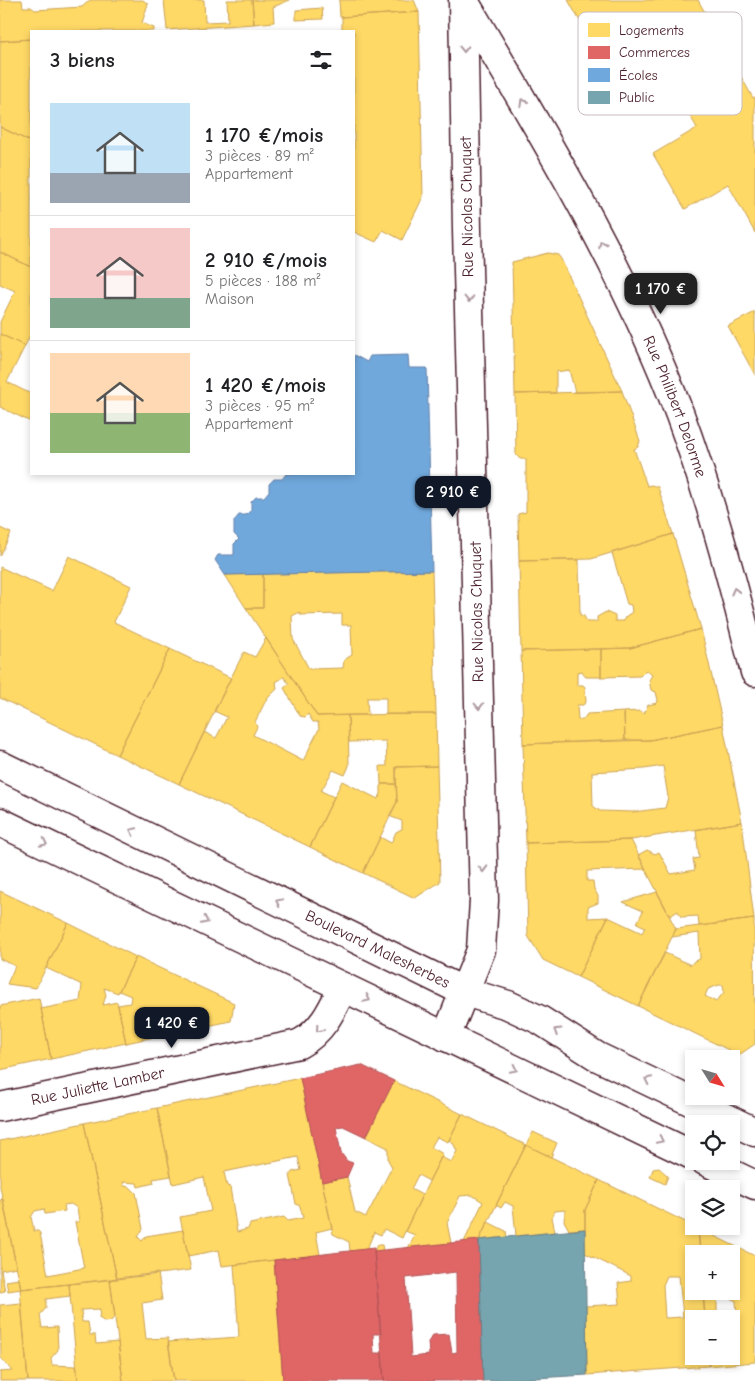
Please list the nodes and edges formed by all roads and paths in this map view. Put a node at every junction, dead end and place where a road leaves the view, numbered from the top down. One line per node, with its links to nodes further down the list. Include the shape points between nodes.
1 (464, 0): 2 (street, Rue Philibert Delorme, one-way to 1, via 729,566 707,496 680,415 636,312 581,202); 6 (street, Rue Nicolas Chuquet, one-way to 6, via 484,900 481,950)
2 (755, 672)
3 (0, 765): 6 (street, Boulevard Malesherbes, one-way to 3)
4 (0, 822): 5 (street, one-way to 5)
5 (343, 987): 7 (street, one-way to 7); 8 (street, Rue Juliette Lamber, one-way to 8, via 324,1023 299,1044)
6 (465, 992): 7 (street, Rue Nicolas Chuquet); 9 (street, Boulevard Malesherbes, one-way to 6, via 598,1057 540,1020 508,1005)
7 (446, 1037): 10 (street, one-way to 10)
8 (0, 1107)
9 (755, 1132)
10 (685, 1152)
11 (723, 1170): 12 (street)
12 (755, 1186)

